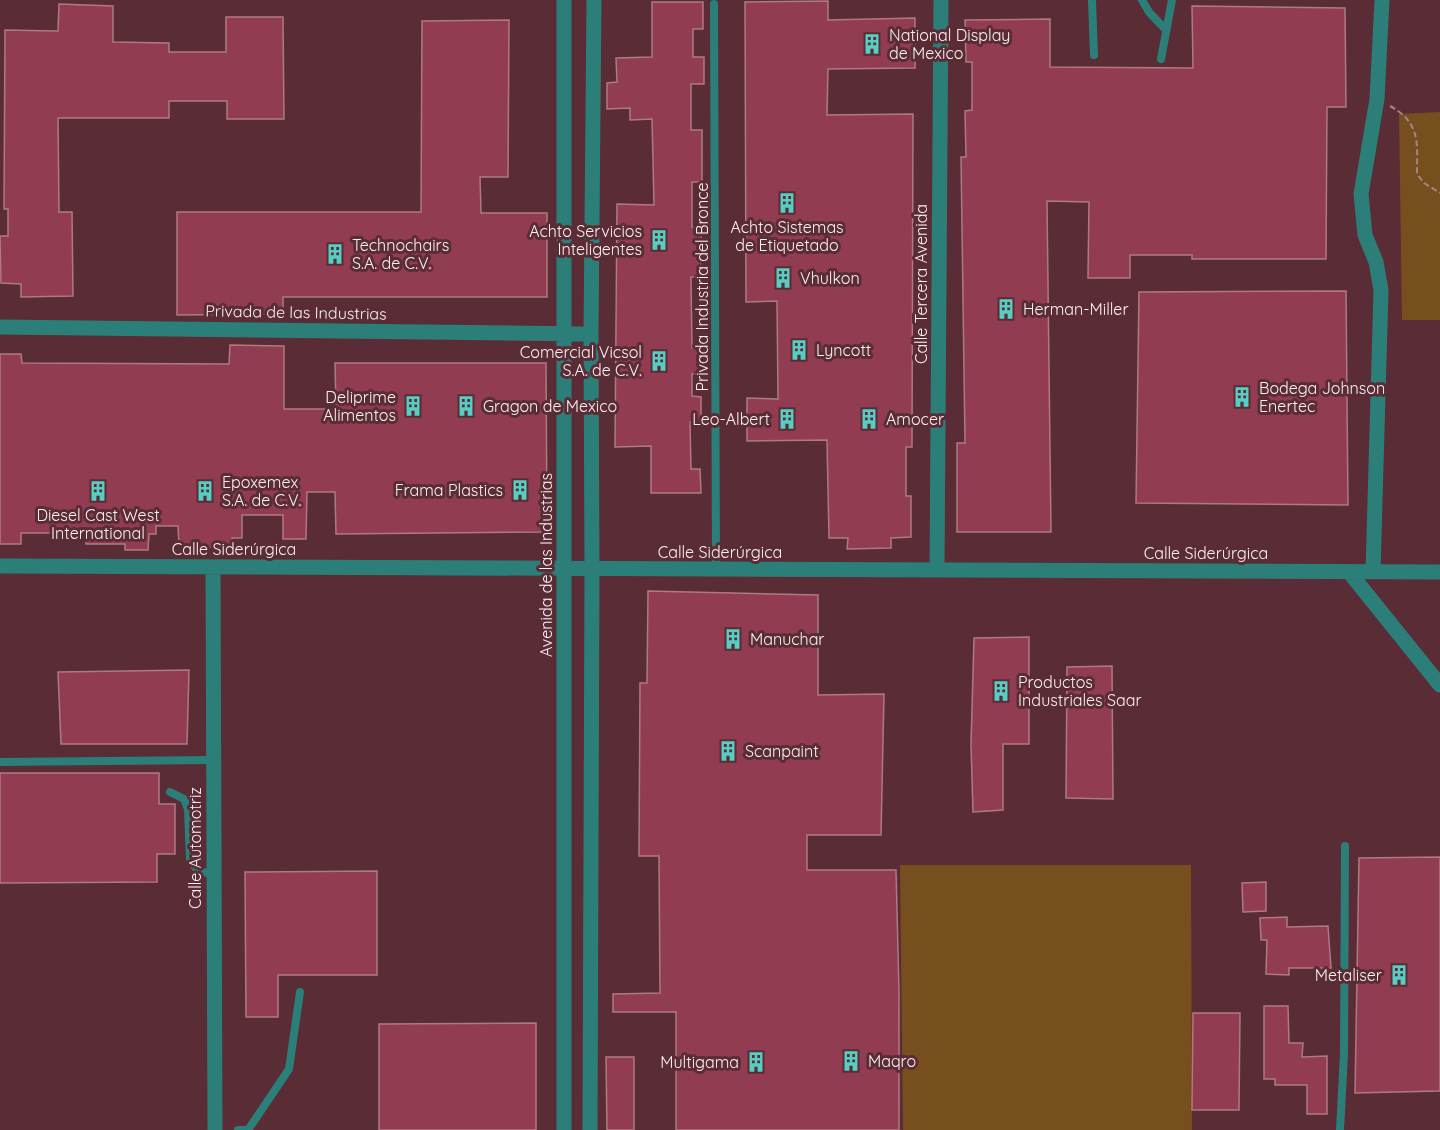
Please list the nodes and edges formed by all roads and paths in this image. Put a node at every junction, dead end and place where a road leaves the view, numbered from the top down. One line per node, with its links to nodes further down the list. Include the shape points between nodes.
1 (564, 0): 15 (street, Avenida de las Industrias)
2 (594, 0): 16 (street)
3 (941, 0): 19 (street, Calle Tercera Avenida)
4 (1092, 0): 10 (lane)
5 (1142, 0): 9 (lane)
6 (1172, 0): 9 (lane)
7 (1382, 0): 12 (street)
8 (714, 4): 22 (lane, Privada Industria del Bronce)
9 (1166, 30): 11 (lane)
10 (1094, 55)
11 (1161, 59)
12 (1377, 99): 13 (path, via 1411,122 1416,139 1417,174); 24 (street, via 1361,194 1365,235 1376,262 1381,290)
13 (1440, 193)
14 (0, 327): 15 (street, Privada de las Industrias)
15 (563, 333): 16 (street, Privada de las Industrias); 20 (street, Avenida de las Industrias)
16 (591, 334): 21 (street)
17 (0, 566): 18 (street, Calle Siderúrgica)
18 (213, 567): 20 (street, Calle Siderúrgica); 27 (street, Calle Automotriz)
19 (937, 568): 22 (street, Calle Siderúrgica); 23 (street, Calle Siderúrgica)
20 (565, 569): 21 (street, Calle Siderúrgica); 33 (street, Avenida de las Industrias)
21 (592, 570): 22 (street, Calle Siderúrgica); 34 (street)
22 (716, 570)
23 (1349, 572): 24 (street, Calle Siderúrgica); 26 (street)
24 (1373, 572): 25 (street, Calle Siderúrgica)
25 (1440, 572)
26 (1440, 685)
27 (213, 760): 28 (lane); 31 (street, Calle Automotriz)
28 (0, 762)
29 (170, 792): 31 (lane, via 184,799 188,809 193,866 198,872)
30 (1346, 846): 40 (lane)
31 (213, 873): 35 (street, Calle Automotriz)
32 (300, 992): 37 (lane, via 289,1069)
33 (562, 1029): 34 (street); 38 (street, Avenida de las Industrias)
34 (589, 1029): 39 (street)
35 (215, 1130)
36 (238, 1130): 37 (lane)
37 (248, 1130)
38 (564, 1130)
39 (590, 1130)
40 (1341, 1130)

